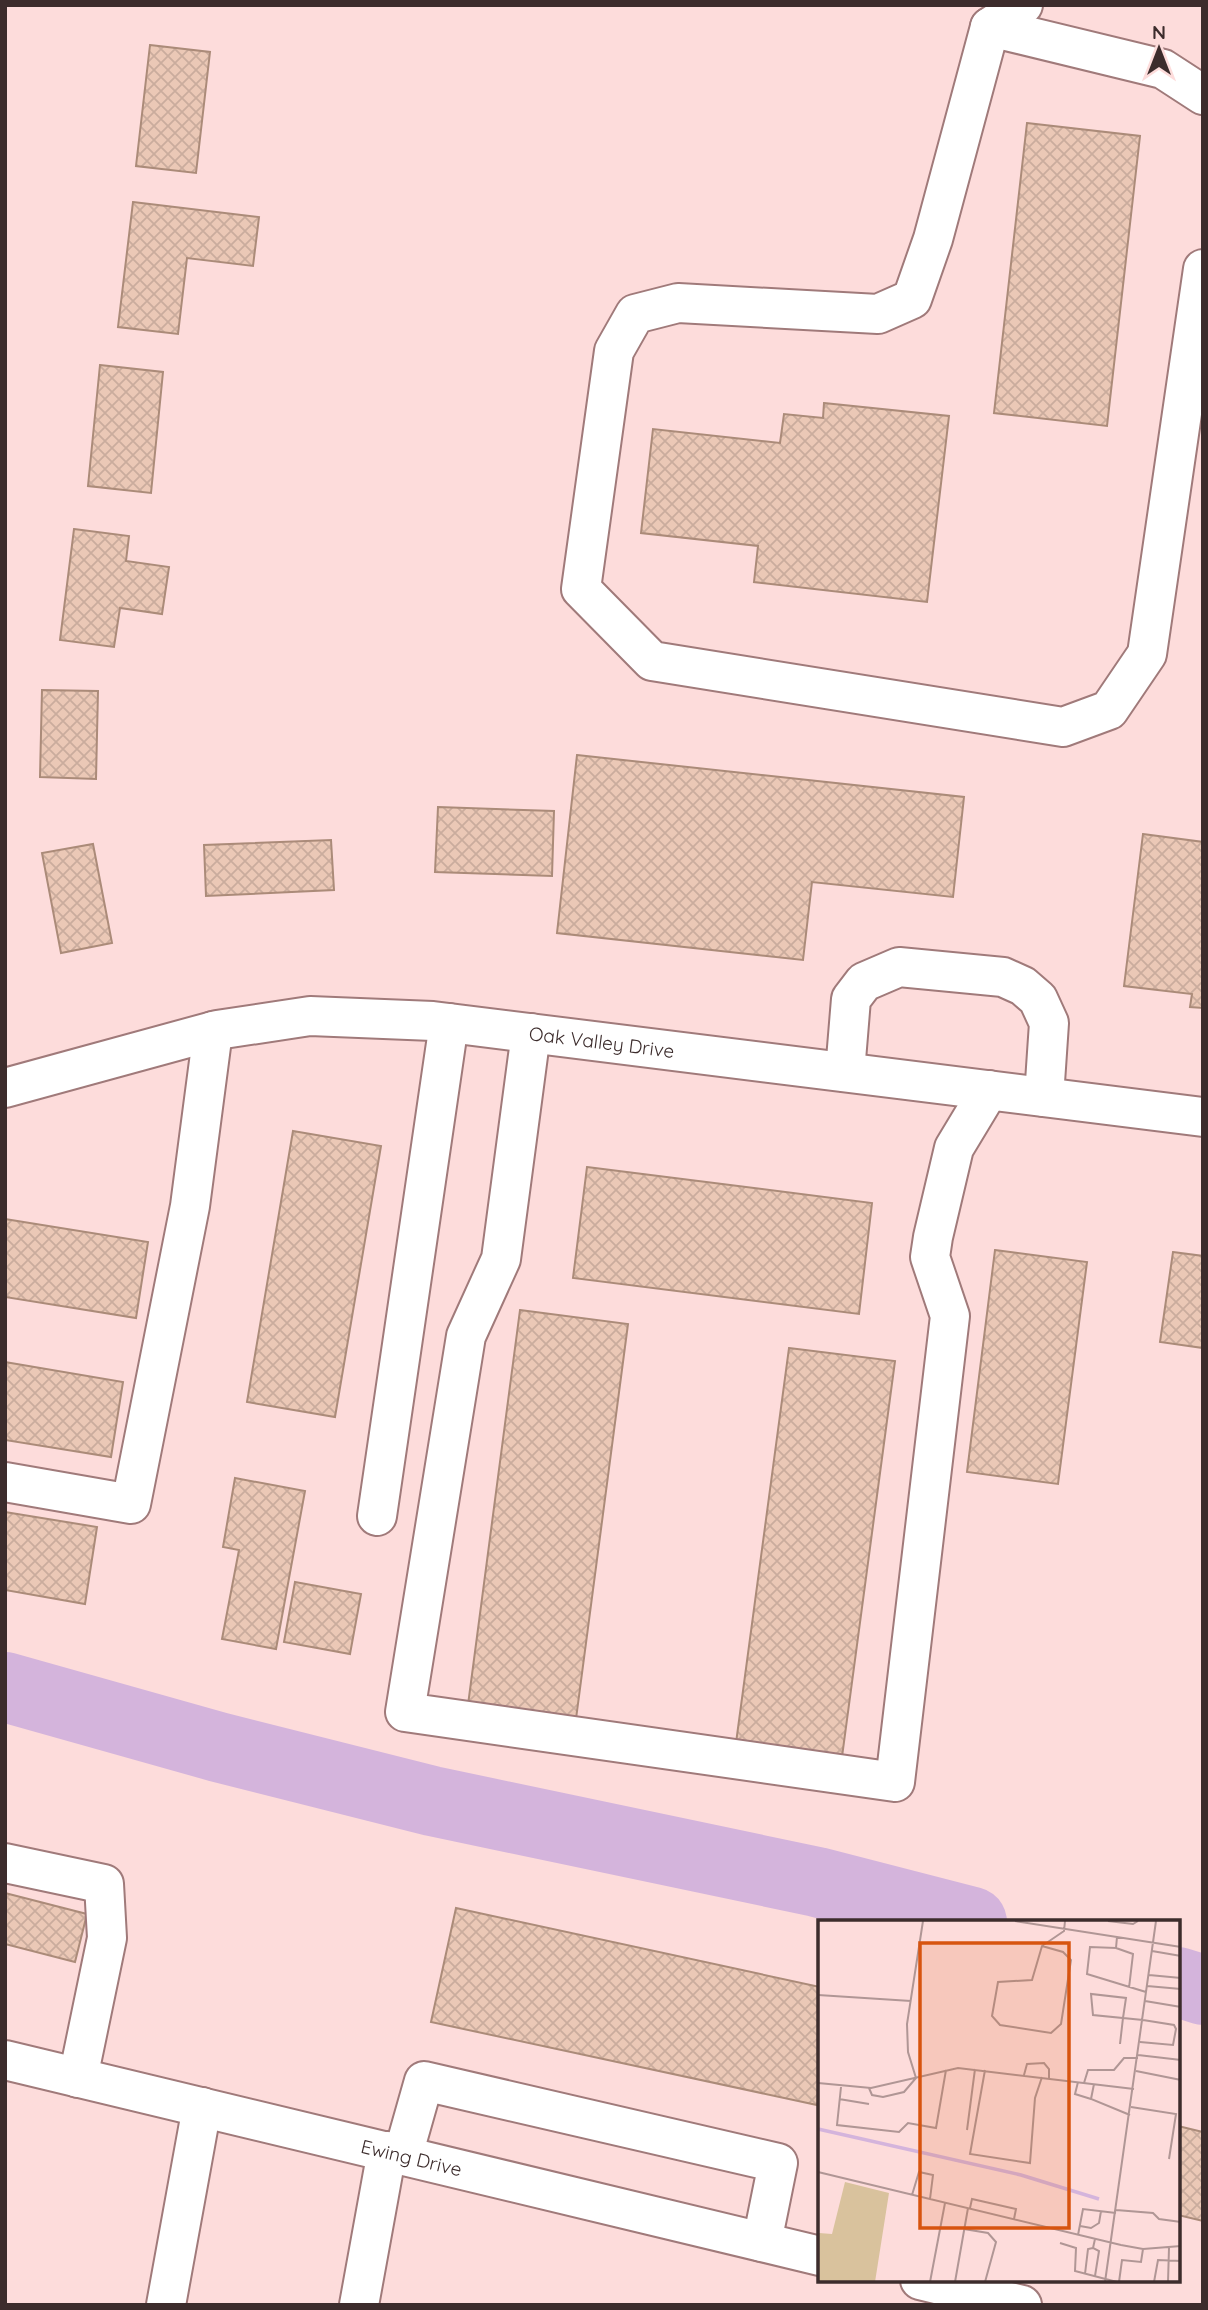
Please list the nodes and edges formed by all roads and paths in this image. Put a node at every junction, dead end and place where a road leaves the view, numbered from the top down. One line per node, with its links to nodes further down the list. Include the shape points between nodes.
1 (1023, 5): 2 (street)
2 (990, 26): 3 (street, via 1163,69); 4 (street, via 933,239 912,299 878,314 678,303 635,314 614,351 581,589 652,661 1063,727 1109,710 1147,654)
3 (1203, 95)
4 (1203, 269)
5 (449, 1023): 6 (street, Oak Valley Drive, via 310,1016); 7 (street, Oak Valley Drive); 14 (street)
6 (213, 1031): 9 (street, Oak Valley Drive); 13 (street, via 190,1206 131,1504)
7 (531, 1033): 8 (street, Oak Valley Drive); 10 (street, via 501,1259 466,1336 405,1712 895,1782 950,1316 930,1257 954,1148)
8 (845, 1072): 10 (street, Oak Valley Drive); 11 (street, via 851,999 864,982 899,967 1003,977 1038,999 1049,1023)
9 (5, 1088)
10 (989, 1090): 11 (street, Oak Valley Drive)
11 (1044, 1097): 12 (street, Oak Valley Drive)
12 (1203, 1117)
13 (5, 1482)
14 (377, 1516)
15 (5, 1863): 17 (street, via 104,1884 107,1938)
16 (5, 2060): 17 (street, Ewing Drive)
17 (78, 2078): 18 (street, Ewing Drive)
18 (202, 2107): 19 (street, Ewing Drive); 23 (street)
19 (395, 2153): 20 (street, Ewing Drive); 20 (street, via 424,2081 778,2163); 24 (street)
20 (762, 2242): 21 (street, Ewing Drive)
21 (818, 2256)
22 (928, 2282): 25 (street)
23 (166, 2305)
24 (359, 2305)
25 (1022, 2305)

